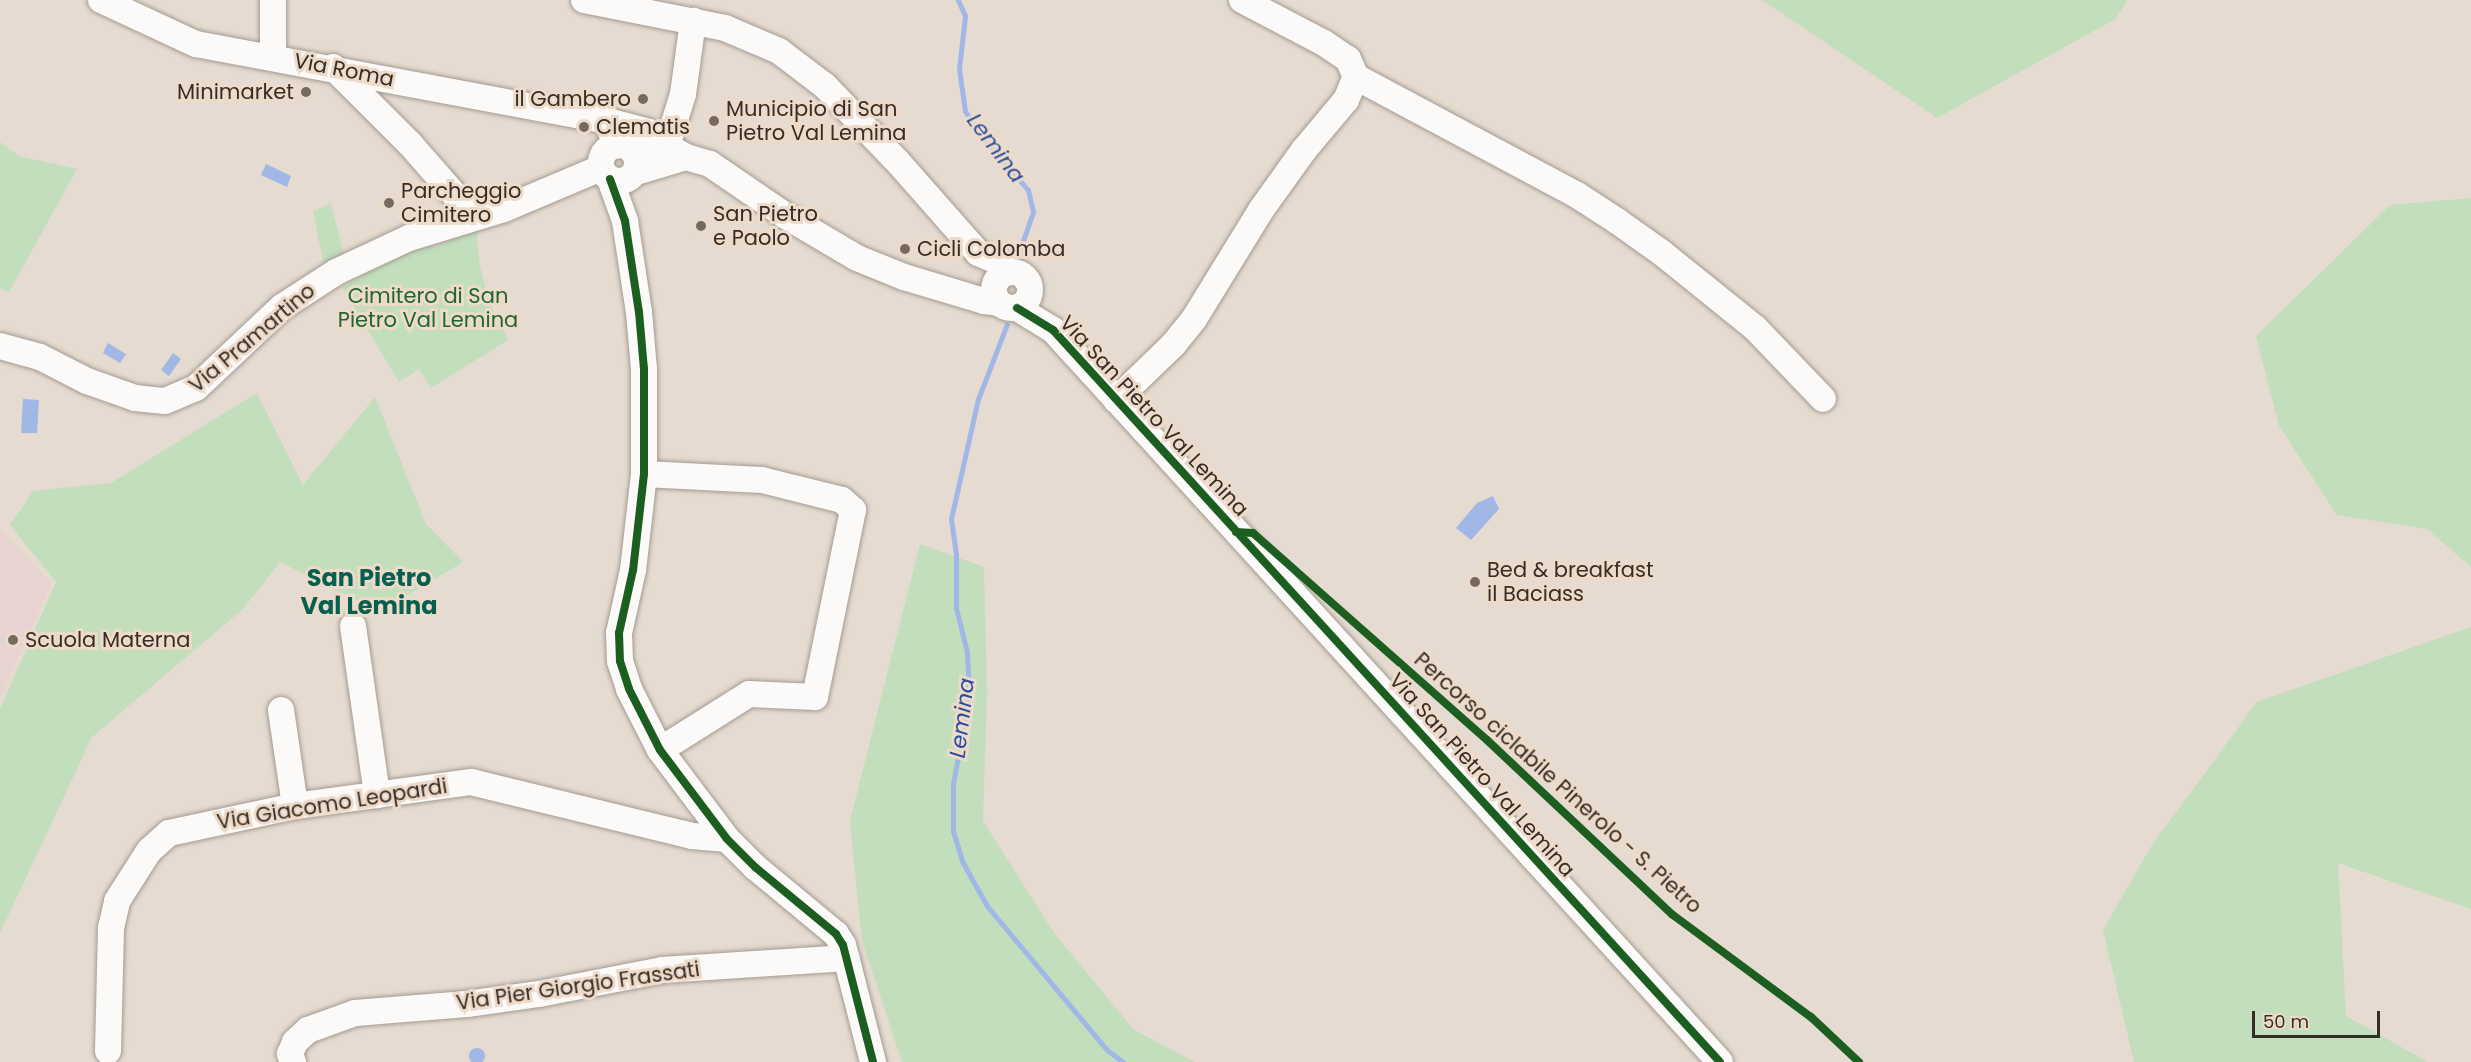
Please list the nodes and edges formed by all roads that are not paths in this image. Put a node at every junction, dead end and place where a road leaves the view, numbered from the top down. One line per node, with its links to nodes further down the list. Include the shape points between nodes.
1 (273, 0): 6 (street)
2 (585, 0): 5 (street)
3 (1242, 0): 8 (street, via 1348,59)
4 (100, 2): 6 (street, Via Roma, via 196,44)
5 (693, 21): 10 (street); 13 (street, via 751,38 779,51 825,86 897,161 978,253 979,264)
6 (273, 57): 7 (street, Via Roma)
7 (333, 67): 9 (street, Via Roma); 12 (street, via 411,145)
8 (1356, 77): 15 (street, via 1577,195 1617,221 1755,328); 16 (street, via 1346,100 1261,210 1194,319)
9 (601, 119): 10 (street, Via Roma, via 649,132); 11 (street)
10 (676, 152): 11 (street, Via Pramartino, via 647,144); 13 (street, via 711,164 786,216 857,258 904,277 966,294)
11 (620, 165): 12 (street, Via Pramartino); 17 (street, via 622,210 644,369)
12 (474, 217): 14 (street, Via Pramartino, via 409,238 317,283 282,307 196,388 165,401 135,398 87,381 40,357)
13 (1006, 291): 16 (street, Via San Pietro Val Lemina, via 1053,330)
14 (0, 346)
15 (1823, 399)
16 (1116, 400): 28 (street, Via San Pietro Val Lemina)
17 (644, 474): 20 (street, via 633,570 619,633 620,661 628,690); 20 (street, via 762,480 842,500 853,510 815,697 749,694)
18 (353, 626): 21 (street)
19 (281, 710): 22 (street)
20 (660, 750): 23 (street)
21 (377, 795): 22 (street, Via Giacomo Leopardi); 23 (street, Via Giacomo Leopardi, via 471,782 692,836)
22 (295, 806): 25 (street, Via Giacomo Leopardi, via 169,833 149,851 117,901 111,928)
23 (727, 839): 24 (street, via 836,934)
24 (847, 958): 26 (street, Via Pier Giorgio Frassati, via 663,970 467,1004 355,1012 308,1030); 27 (street)
25 (108, 1051)
26 (287, 1059)
27 (873, 1062)
28 (1720, 1062)

